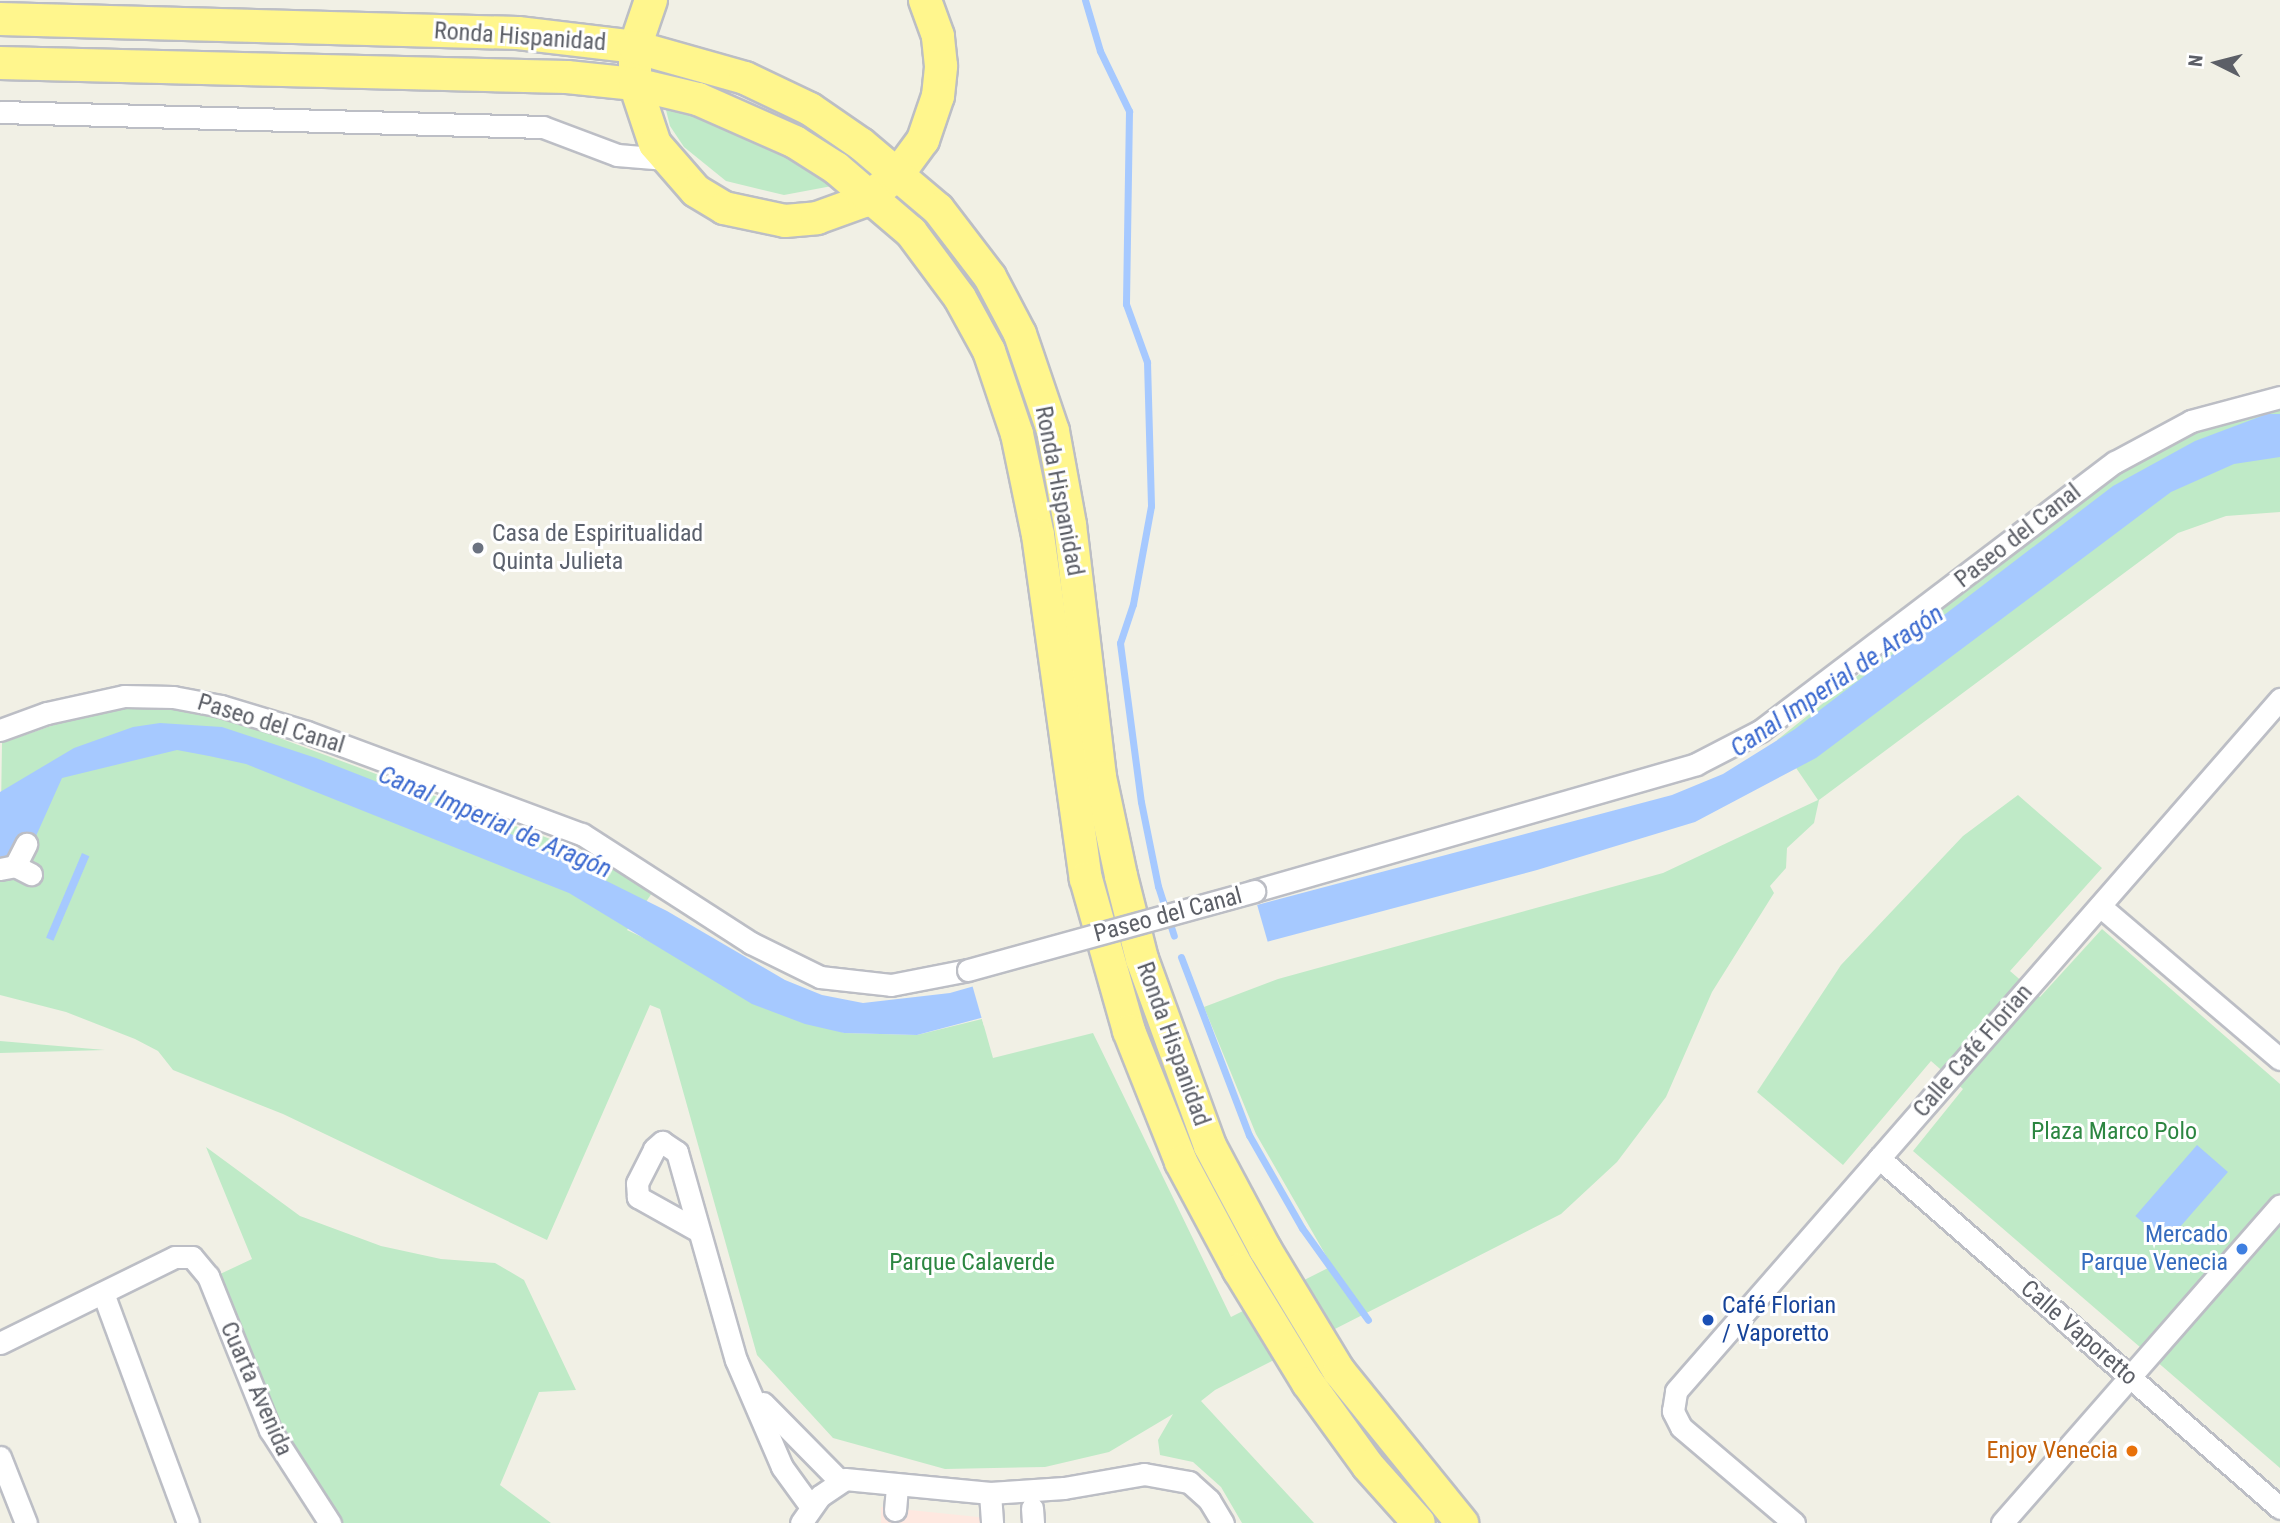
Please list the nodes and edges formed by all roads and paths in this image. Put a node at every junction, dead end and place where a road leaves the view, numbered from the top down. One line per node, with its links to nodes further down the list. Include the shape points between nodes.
1 (651, 0): 4 (highway)
2 (925, 0): 9 (highway, via 938,36 938,96 923,140)
3 (0, 19): 4 (highway, Ronda Hispanidad, via 518,33)
4 (635, 47): 6 (highway); 9 (highway, Ronda Hispanidad, via 777,92 861,144)
5 (0, 62): 6 (highway, Ronda Hispanidad, via 556,77)
6 (635, 84): 8 (highway, via 642,115); 10 (highway, Ronda Hispanidad, via 698,99 764,125 836,168)
7 (0, 112): 8 (street, via 543,127 617,155)
8 (666, 159): 10 (highway, via 696,191 754,218 817,218)
9 (898, 174): 10 (highway); 38 (highway, Ronda Hispanidad, via 938,209 990,277 1020,334 1053,430 1070,525 1100,776 1121,876 1145,970 1210,1146 1265,1250 1339,1371)
10 (871, 197): 37 (highway, Ronda Hispanidad, via 911,232 960,298 989,351 1017,433 1038,535 1086,879 1129,1031 1181,1162 1239,1270 1308,1383 1368,1466)
11 (2280, 397): 13 (street, Paseo del Canal, bridge, via 2191,421 2115,462 1769,724 1696,764 968,970 891,985 820,976 751,943 582,834 307,732 221,706 173,697 124,696 47,713)
12 (2280, 699): 16 (street, Calle Café Florian)
13 (0, 730)
14 (26, 844): 15 (street)
15 (15, 870)
16 (2100, 906): 17 (street); 18 (street, Calle Café Florian)
17 (2280, 1059)
18 (1879, 1158): 23 (street, Calle Vaporetto); 39 (street, Calle Café Florian, via 1688,1376 1676,1391 1672,1406 1681,1427)
19 (2280, 1205): 23 (street)
20 (696, 1230): 24 (street, via 736,1360)
21 (103, 1293): 22 (street); 33 (street); 34 (street, Cuarta Avenida, via 175,1257 196,1259 208,1276 270,1430)
22 (0, 1343)
23 (2131, 1379): 29 (street, Calle Vaporetto); 40 (street)
24 (755, 1396): 26 (street); 31 (street)
25 (0, 1457): 32 (street)
26 (840, 1481): 27 (street); 31 (street)
27 (897, 1486): 28 (street); 30 (street)
28 (990, 1493): 35 (street); 36 (street, via 1162,1474 1200,1490)
29 (2280, 1508)
30 (895, 1510)
31 (806, 1515)
32 (26, 1523)
33 (188, 1523)
34 (330, 1523)
35 (992, 1523)
36 (1223, 1523)
37 (1419, 1523)
38 (1462, 1523)
39 (1794, 1523)
40 (2002, 1523)

